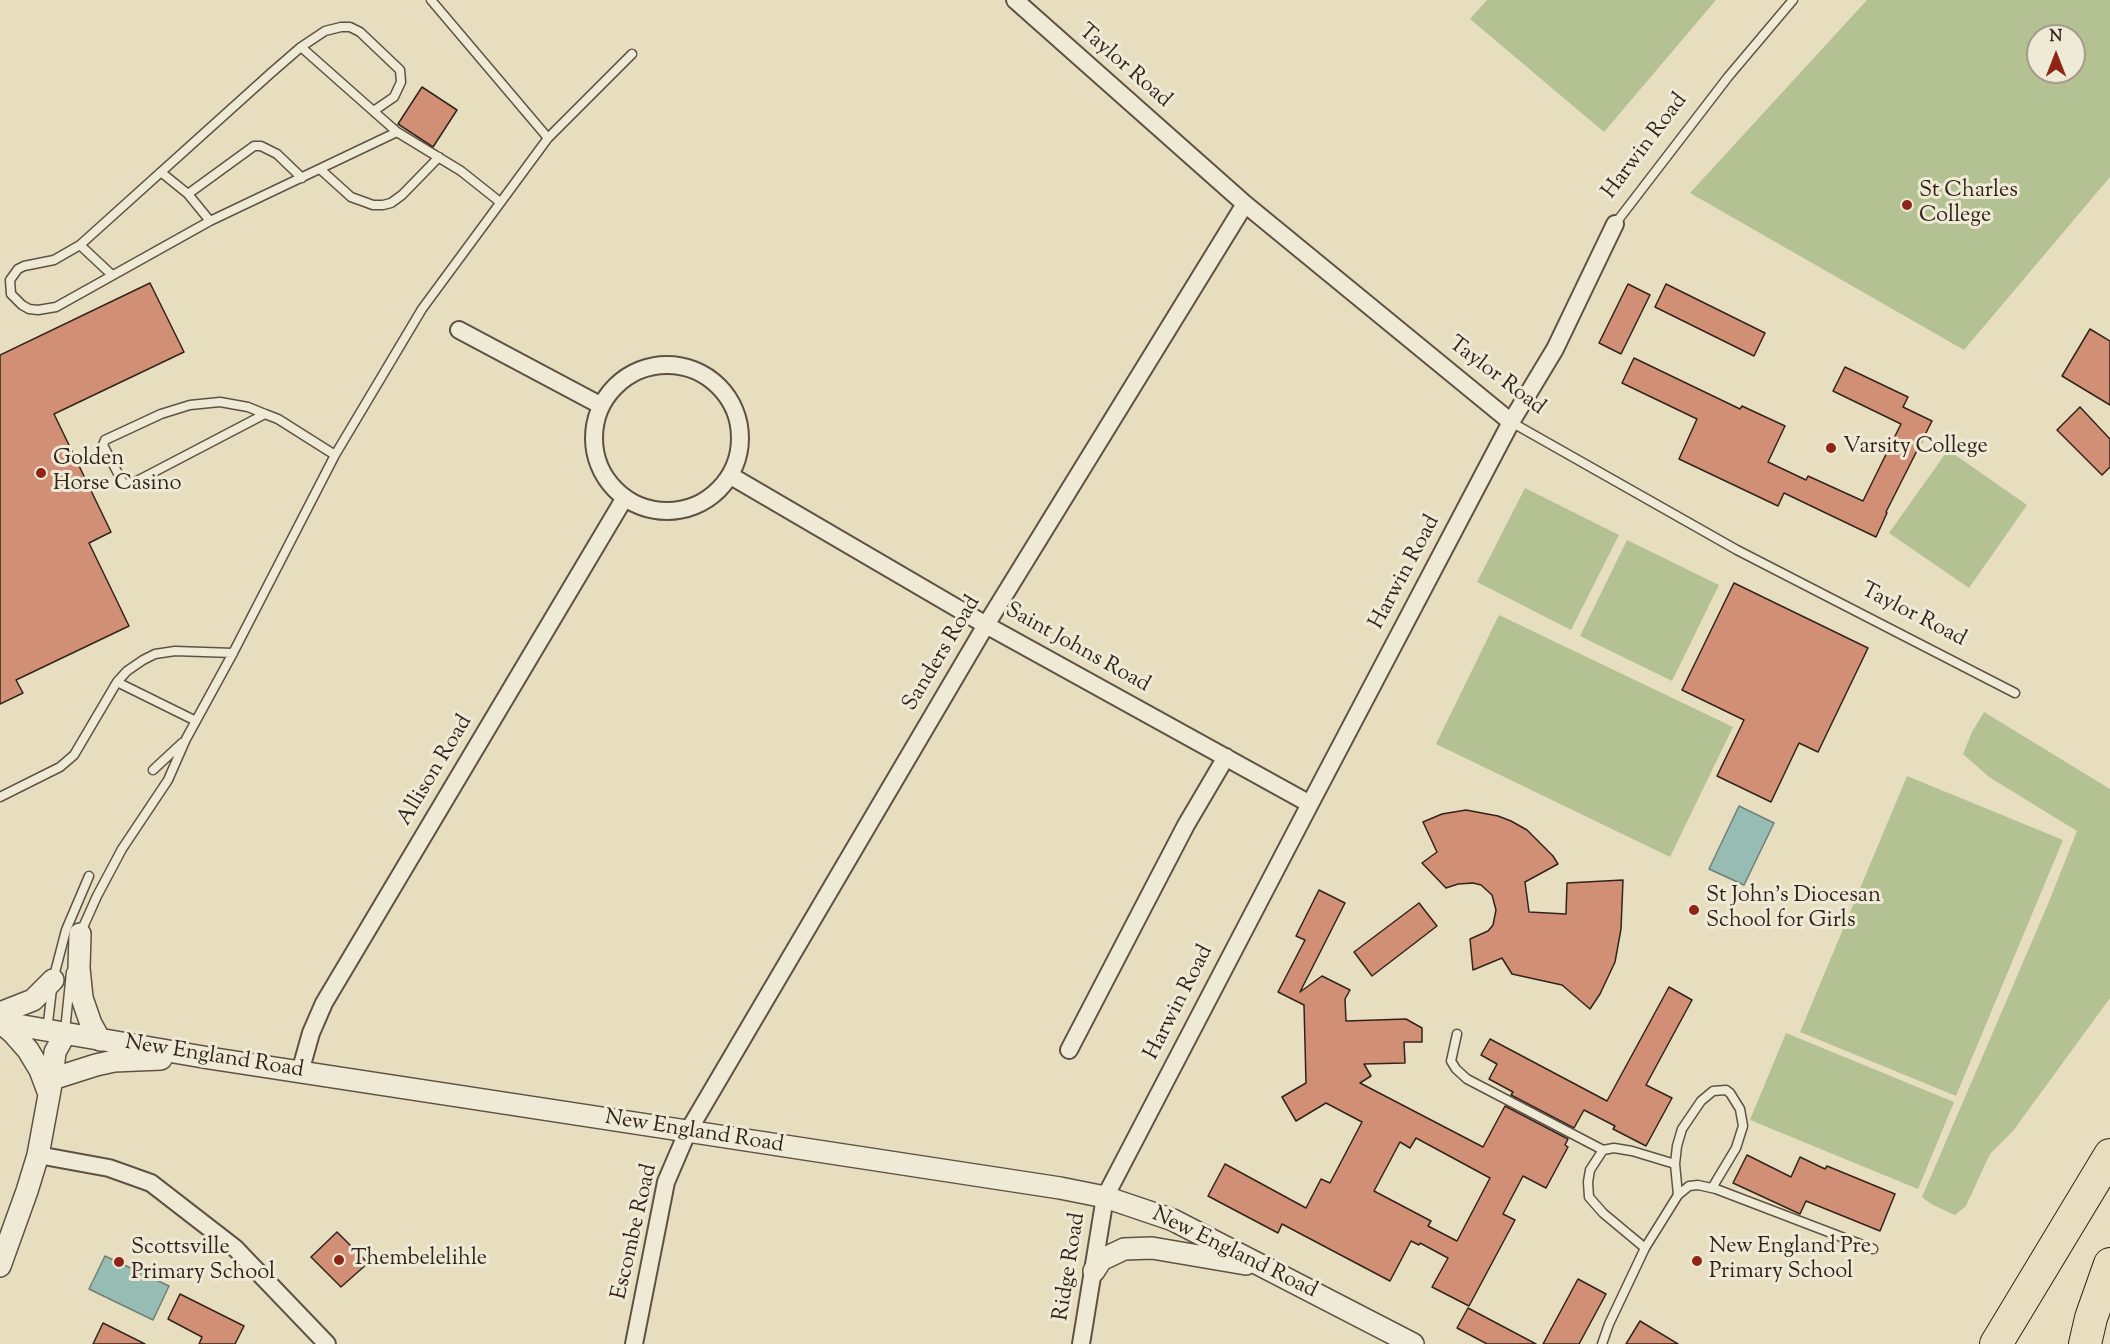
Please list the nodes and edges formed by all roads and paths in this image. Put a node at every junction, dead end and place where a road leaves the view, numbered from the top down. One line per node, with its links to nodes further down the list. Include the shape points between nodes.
1 (431, 0): 8 (lane)
2 (1015, 0): 15 (street, Taylor Road)
3 (1793, 0): 17 (lane, Harwin Road)
4 (301, 47): 6 (lane); 6 (lane, via 325,31 350,27 360,32 400,70 401,82 394,97); 11 (lane)
5 (632, 54): 8 (lane)
6 (375, 110): 7 (lane)
7 (397, 132): 9 (lane); 10 (lane)
8 (549, 138): 14 (lane)
9 (439, 157): 10 (lane, via 402,195 383,205 351,197); 14 (lane)
10 (320, 169): 12 (lane)
11 (162, 172): 13 (lane); 18 (lane)
12 (302, 178): 13 (lane, via 277,154 254,146); 16 (lane)
13 (188, 194): 16 (lane)
14 (500, 202): 24 (lane, via 422,309)
15 (1245, 204): 23 (street, Taylor Road); 27 (street, Sanders Road)
16 (210, 221): 19 (lane)
17 (1615, 224): 23 (street, Harwin Road, via 1555,349)
18 (80, 246): 19 (lane); 19 (lane, via 54,260 18,269 9,287 16,300 29,309 56,307)
19 (112, 275)
20 (459, 330): 21 (street)
21 (600, 405): 25 (street, via 615,385 634,372 657,365 681,365 703,373 722,388 735,408 741,430 740,454); 26 (street, via 592,439 601,472)
22 (265, 414): 22 (lane, via 220,402 190,405 161,414 103,444 123,483 131,484); 24 (lane)
23 (1511, 422): 30 (lane, Taylor Road, via 1737,550); 36 (street, Harwin Road)
24 (335, 455): 28 (lane)
25 (731, 476): 26 (street, via 710,498 682,511 652,511); 27 (street, Saint Johns Road)
26 (624, 499): 47 (street, Allison Road, via 324,1003)
27 (986, 625): 33 (street, Saint Johns Road); 49 (street, Sanders Road)
28 (233, 652): 29 (lane, via 161,652 134,666); 31 (lane)
29 (117, 682): 31 (lane); 35 (lane, via 74,755 60,767)
30 (2015, 693)
31 (196, 721): 32 (lane)
32 (186, 739): 34 (lane); 38 (lane, via 168,780 122,849)
33 (1226, 757): 36 (street, Saint Johns Road); 45 (street, via 1186,825)
34 (153, 770)
35 (0, 797)
36 (1310, 804): 56 (street, Harwin Road)
37 (89, 876): 39 (lane, via 66,930)
38 (80, 933): 43 (lane); 44 (street, via 82,998)
39 (53, 980): 40 (street, via 33,1000); 43 (lane)
40 (0, 1013)
41 (0, 1022): 43 (street, New England Road); 48 (street, via 28,1050)
42 (1457, 1034): 50 (lane, via 1451,1060 1467,1079)
43 (56, 1039): 44 (street, New England Road); 48 (street)
44 (100, 1040): 46 (street, New England Road)
45 (1069, 1050)
46 (209, 1058): 47 (street, New England Road); 48 (street, via 114,1062 82,1069)
47 (300, 1072): 49 (street, New England Road)
48 (50, 1087): 51 (street)
49 (687, 1132): 56 (street, New England Road); 65 (street, Escombe Road, via 666,1182)
50 (1603, 1150): 53 (lane, via 1632,1150); 57 (lane, via 1590,1170 1589,1197)
51 (38, 1155): 60 (street); 64 (street, via 109,1168 151,1183 235,1248)
52 (2110, 1155): 70 (highway)
53 (1675, 1164): 54 (lane, via 1682,1129 1701,1101 1720,1089 1730,1093 1740,1109 1743,1126 1736,1148); 55 (lane)
54 (1712, 1188): 55 (lane, via 1689,1186); 58 (lane)
55 (1678, 1195): 57 (lane)
56 (1105, 1197): 61 (street, New England Road, via 1173,1220); 62 (street, Ridge Road)
57 (1645, 1248): 69 (lane)
58 (1873, 1249)
59 (2110, 1264): 71 (highway)
60 (0, 1266)
61 (1267, 1267): 62 (street, via 1152,1248 1124,1249 1101,1260); 63 (street, New England Road)
62 (1094, 1271): 66 (street, Ridge Road)
63 (1364, 1319): 67 (street, New England Road); 68 (street, New England Road)
64 (325, 1343)
65 (634, 1344)
66 (1081, 1344)
67 (1405, 1344)
68 (1413, 1344)
69 (1602, 1344)
70 (1996, 1344)
71 (2085, 1344)

